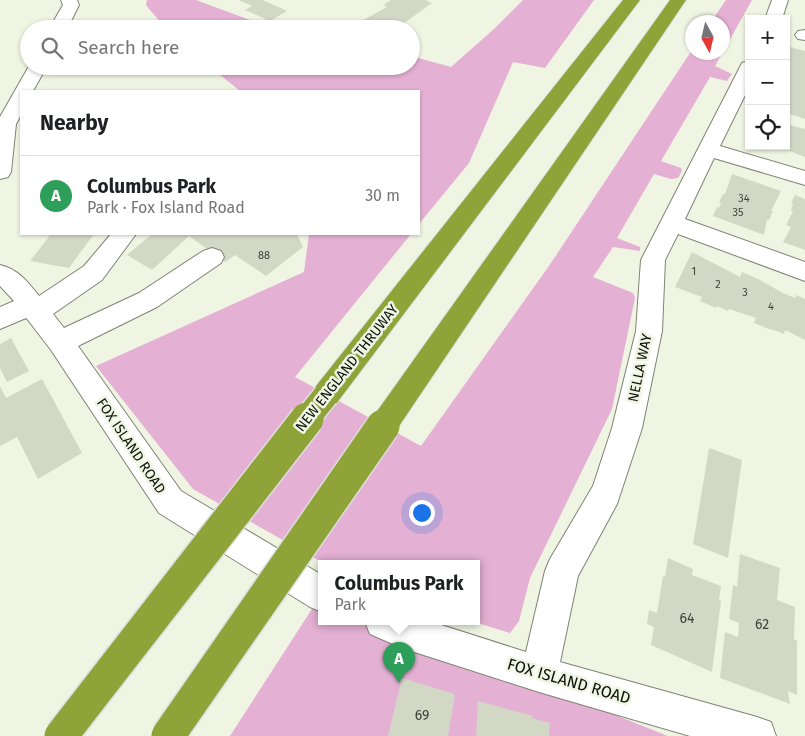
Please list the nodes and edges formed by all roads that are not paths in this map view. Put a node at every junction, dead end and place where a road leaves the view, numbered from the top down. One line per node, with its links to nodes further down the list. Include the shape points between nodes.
1 (69, 0): 6 (street, via 71,6)
2 (632, 0): 26 (highway, NEW ENGLAND THRUWAY, bridge)
3 (678, 0): 27 (highway, bridge)
4 (780, 0): 5 (street)
5 (774, 15)
6 (63, 20)
7 (33, 75): 9 (street)
8 (745, 76): 12 (street, NELLA WAY)
9 (25, 90)
10 (20, 98): 11 (street)
11 (3, 122): 13 (street)
12 (708, 149): 14 (street); 15 (street, NELLA WAY)
13 (0, 172)
14 (805, 178)
15 (672, 223): 19 (street); 25 (street, NELLA WAY, via 654,260 649,331 627,428 606,493 562,571)
16 (123, 235): 20 (street, via 93,273)
17 (212, 257): 22 (street, via 148,300)
18 (1, 270): 20 (street, FOX ISLAND ROAD)
19 (805, 272)
20 (34, 308): 21 (street); 22 (street, FOX ISLAND ROAD)
21 (0, 319)
22 (60, 342): 23 (street, FOX ISLAND ROAD, via 170,502)
23 (318, 593)
24 (390, 625): 25 (street, FOX ISLAND ROAD)
25 (539, 674): 28 (street, FOX ISLAND ROAD)
26 (62, 736)
27 (168, 736)
28 (757, 736)

